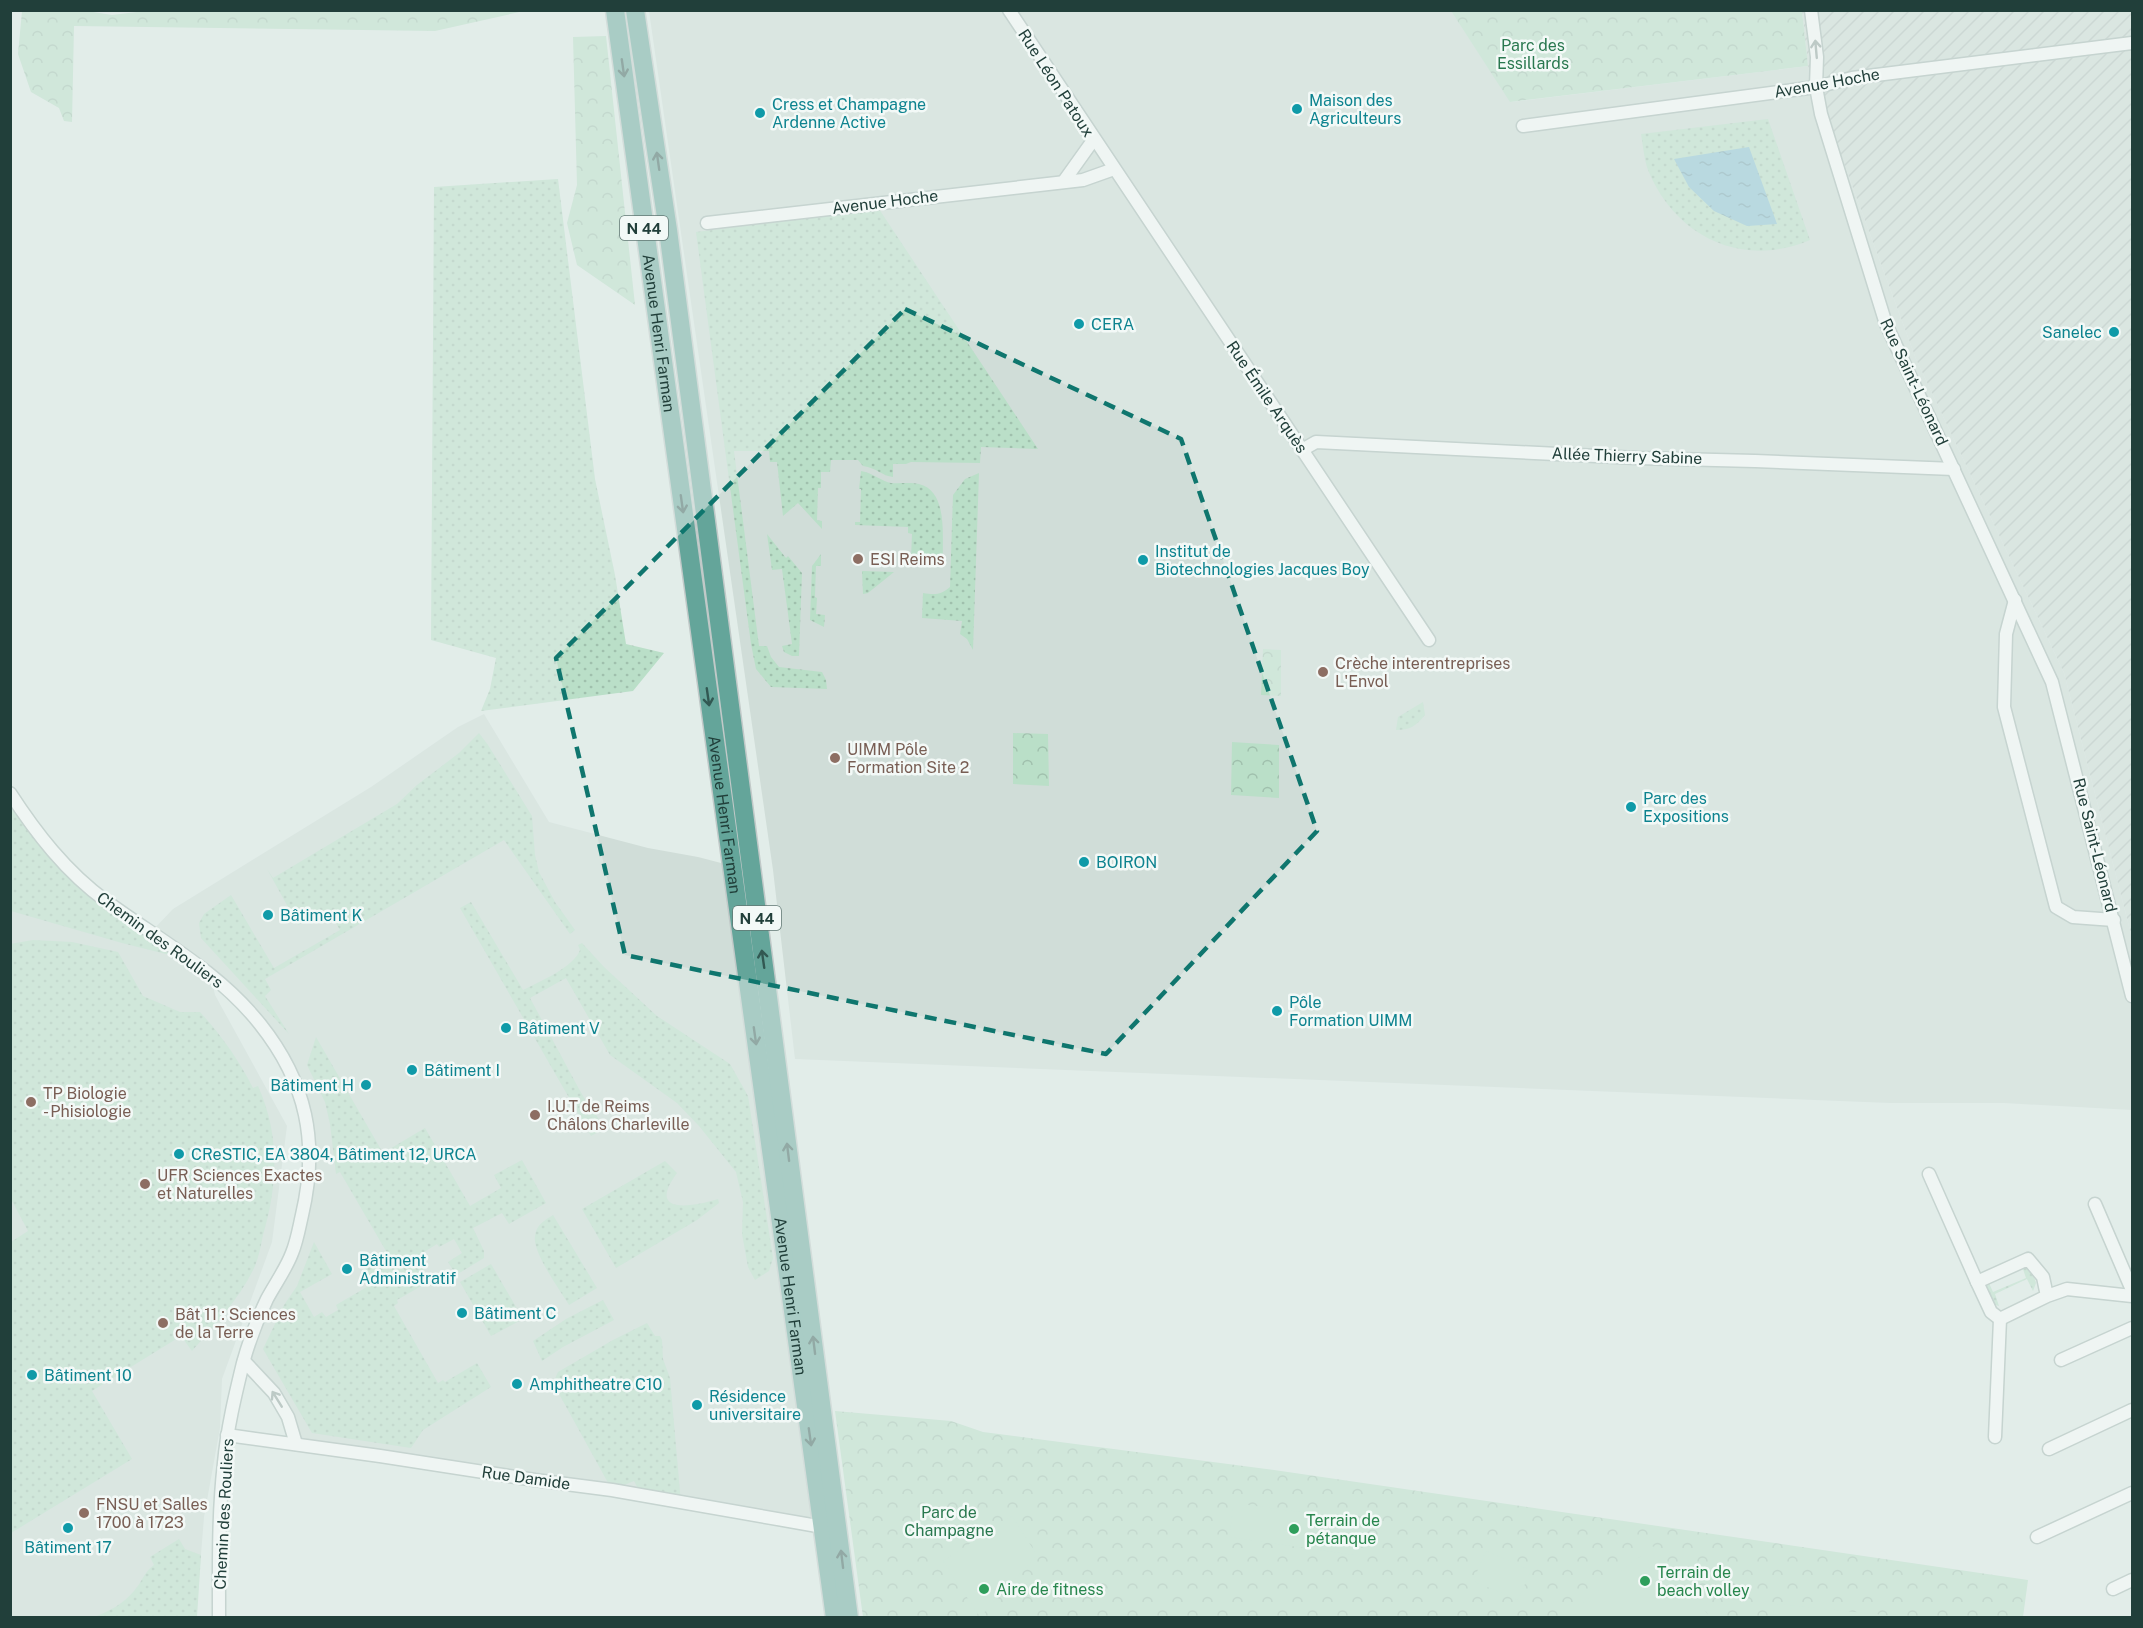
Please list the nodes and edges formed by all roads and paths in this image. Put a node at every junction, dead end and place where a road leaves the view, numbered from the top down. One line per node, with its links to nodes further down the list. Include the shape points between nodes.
1 (615, 10): 36 (main road, Avenue Henri Farman / N 44, one-way to 36)
2 (635, 10): 42 (main road, Avenue Henri Farman / N 44, one-way to 2, via 667,225)
3 (1009, 10): 8 (street, Rue Léon Patoux)
4 (1812, 10): 6 (street, Rue Saint-Léonard, one-way to 4)
5 (2133, 43): 6 (street, Avenue Hoche, via 1852,78)
6 (1816, 87): 7 (street, Avenue Hoche); 14 (street, Rue Saint-Léonard, via 1886,324)
7 (1523, 126)
8 (1094, 139): 9 (street, Rue Léon Patoux); 11 (street)
9 (1104, 155): 10 (street, Rue Émile Arquès)
10 (1114, 169): 11 (street, Avenue Hoche, via 1083,180); 13 (street, Rue Émile Arquès)
11 (1064, 181): 12 (street, Avenue Hoche)
12 (707, 223)
13 (1302, 450): 14 (street, Allée Thierry Sabine, via 1316,442); 16 (street, Rue Émile Arquès)
14 (1954, 469): 15 (street, Rue Saint-Léonard)
15 (2015, 600): 18 (street, Rue Saint-Léonard, via 2052,682); 18 (street, Rue Saint-Léonard, via 2006,634 2004,707 2056,907 2073,917)
16 (1429, 640)
17 (10, 793): 29 (street, Chemin des Rouliers, via 69,869 105,900 194,961 246,1008 273,1042 291,1074 308,1126 310,1174 292,1254 262,1309)
18 (2114, 920): 19 (street, Rue Saint-Léonard)
19 (2133, 996)
20 (1929, 1174): 22 (street)
21 (2095, 1204): 23 (street)
22 (1977, 1282): 24 (street, via 2028,1259 2043,1277); 26 (street, via 1991,1312)
23 (2133, 1290)
24 (2047, 1296): 25 (street, via 2067,1289); 26 (street)
25 (2133, 1296)
26 (2000, 1319): 32 (street)
27 (2133, 1328): 28 (street)
28 (2061, 1360)
29 (244, 1361): 31 (street, Chemin des Rouliers); 33 (street, one-way to 29, via 288,1417 274,1393)
30 (2133, 1410): 34 (street)
31 (227, 1435): 33 (street, Rue Damide); 40 (street, Chemin des Rouliers)
32 (1995, 1437)
33 (296, 1444): 36 (street, Rue Damide, via 641,1494)
34 (2049, 1449)
35 (2133, 1493): 37 (street)
36 (823, 1527): 41 (main road, Avenue Henri Farman / N 44)
37 (2037, 1537)
38 (2133, 1580): 39 (street)
39 (2113, 1589)
40 (219, 1617)
41 (835, 1617)
42 (849, 1617)

